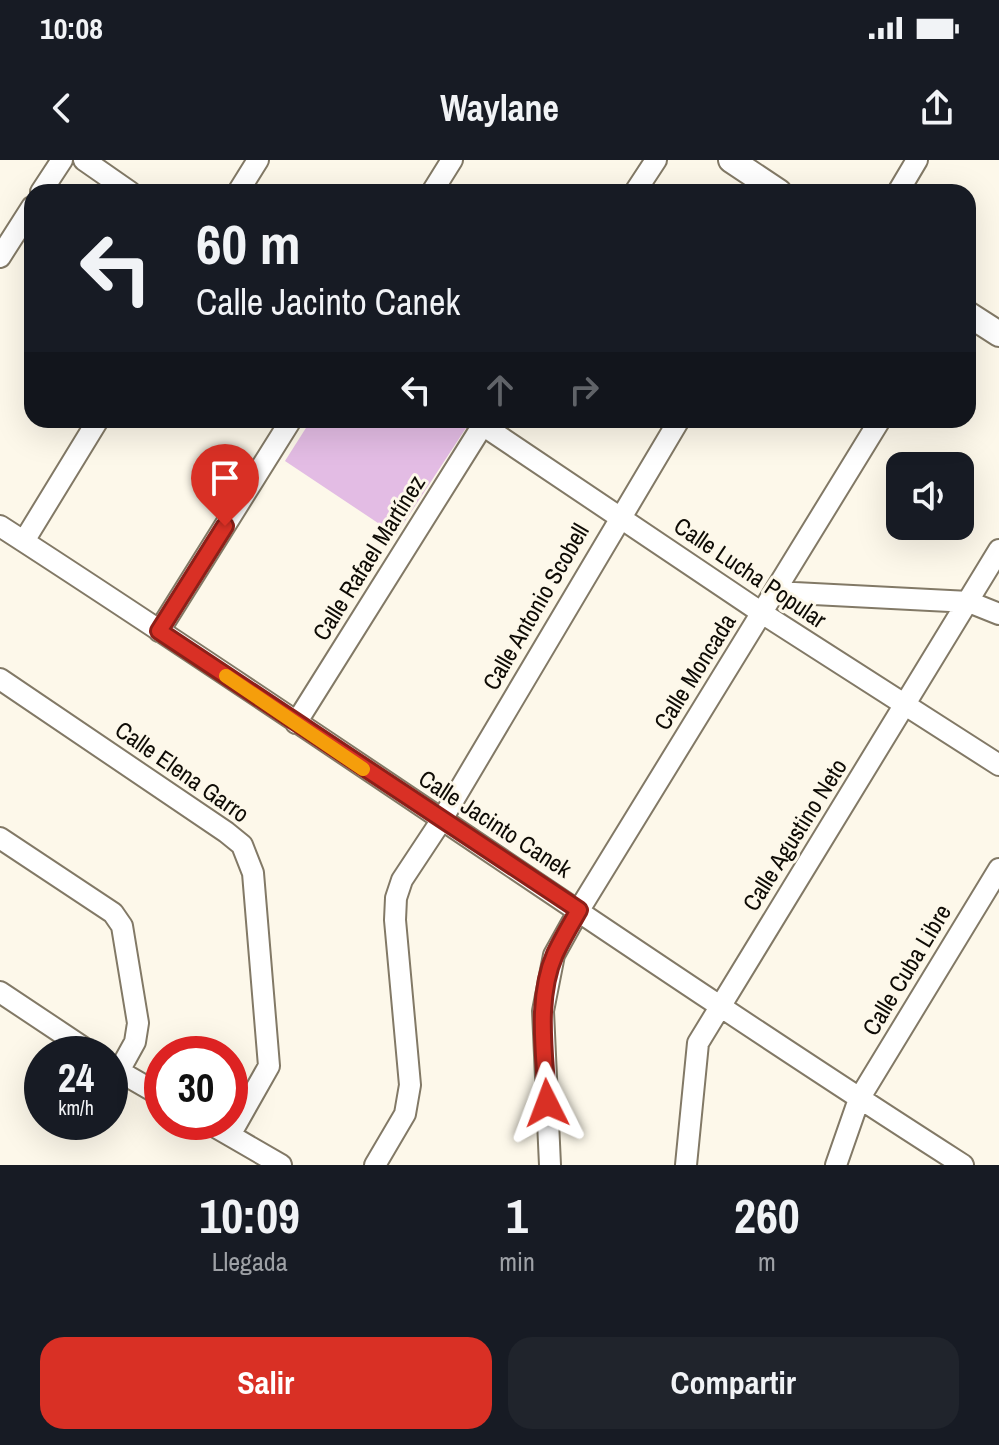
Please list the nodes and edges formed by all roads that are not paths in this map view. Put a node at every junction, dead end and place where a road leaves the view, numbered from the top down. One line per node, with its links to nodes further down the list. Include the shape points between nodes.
1 (62, 160): 8 (street)
2 (84, 160): 9 (street)
3 (258, 160): 10 (street)
4 (452, 160): 11 (street)
5 (656, 160): 12 (street)
6 (731, 160): 13 (street)
7 (917, 160): 14 (street)
8 (46, 184)
9 (118, 184)
10 (243, 184)
11 (437, 184)
12 (640, 184)
13 (767, 184)
14 (903, 184)
15 (24, 220): 16 (street)
16 (0, 257)
17 (976, 319): 18 (street)
18 (999, 334)
19 (93, 428): 27 (street)
20 (286, 428): 33 (street)
21 (477, 428): 36 (street, Calle Rafael Martínez)
22 (490, 428): 25 (street, Calle Lucha Popular)
23 (674, 428): 25 (street, Calle Antonio Scobell)
24 (875, 428): 29 (street, Calle Moncada)
25 (619, 517): 31 (street, Calle Lucha Popular); 38 (street, Calle Antonio Scobell)
26 (0, 526): 27 (street, Calle Jacinto Canek)
27 (24, 541): 33 (street, Calle Jacinto Canek)
28 (999, 550): 30 (street, Calle Agustino Neto)
29 (775, 592): 30 (street); 31 (street, Calle Moncada)
30 (969, 602): 32 (street); 35 (street, Calle Agustino Neto)
31 (762, 613): 35 (street, Calle Lucha Popular); 41 (street, Calle Moncada)
32 (999, 614)
33 (159, 631): 36 (street, Calle Jacinto Canek)
34 (0, 679): 47 (street, Calle Elena Garro, via 226,832 247,854 253,873 269,1066)
35 (906, 707): 37 (street, Calle Lucha Popular); 43 (street, Calle Agustino Neto)
36 (296, 723): 38 (street, Calle Jacinto Canek)
37 (999, 765)
38 (441, 821): 41 (street, Calle Jacinto Canek); 50 (street, Calle Antonio Scobell, via 396,898 410,1085 405,1114)
39 (0, 838): 45 (street, via 113,913 122,926 138,1023)
40 (999, 869): 46 (street, Calle Cuba Libre)
41 (579, 910): 43 (street, Calle Jacinto Canek); 51 (street, Calle Moncada, via 554,955 543,1011)
42 (0, 992): 44 (street)
43 (718, 1007): 46 (street, Calle Jacinto Canek); 52 (street, Calle Agustino Neto, via 698,1043)
44 (66, 1036)
45 (128, 1051)
46 (859, 1099): 53 (street, Calle Cuba Libre); 54 (street, Calle Jacinto Canek)
47 (248, 1103)
48 (238, 1140): 49 (street)
49 (281, 1165)
50 (375, 1165)
51 (550, 1165)
52 (686, 1165)
53 (836, 1165)
54 (963, 1165)

